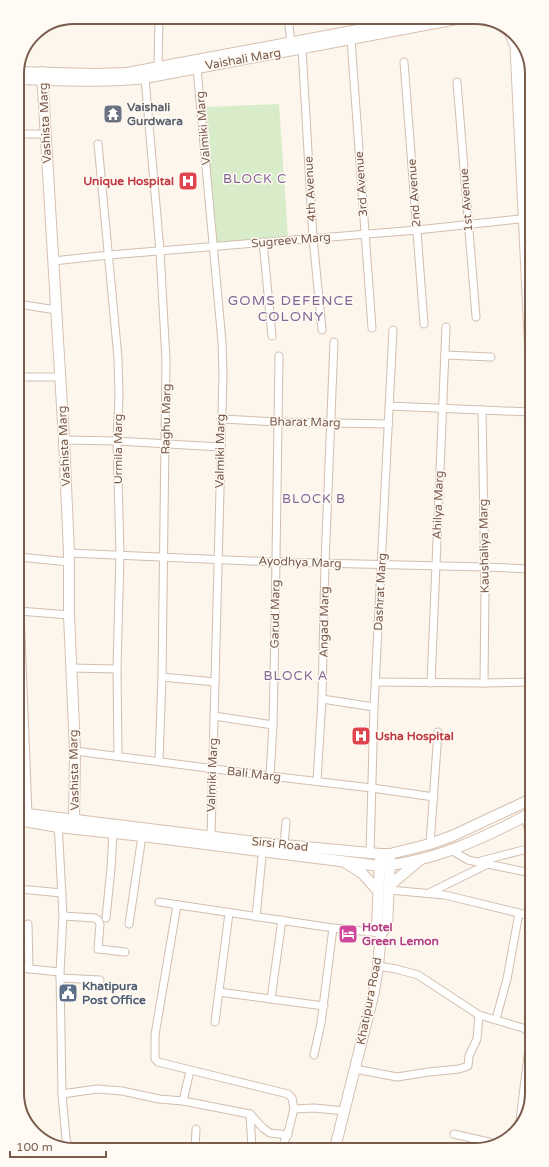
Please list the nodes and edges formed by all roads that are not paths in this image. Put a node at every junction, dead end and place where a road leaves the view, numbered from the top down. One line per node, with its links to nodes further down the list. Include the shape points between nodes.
1 (159, 24): 11 (street)
2 (290, 24): 6 (street, 4th Avenue)
3 (396, 24): 6 (street, Vaishali Marg)
4 (423, 24): 5 (street, Vaishali Marg)
5 (351, 40): 6 (street, Vaishali Marg); 25 (street, 3rd Avenue)
6 (295, 47): 10 (street, Vaishali Marg); 26 (street, 4th Avenue)
7 (520, 52): 21 (street)
8 (520, 53): 17 (street)
9 (404, 62): 24 (street, 2nd Avenue)
10 (197, 64): 11 (street, Vaishali Marg); 28 (street, Valmiki Marg)
11 (159, 72): 13 (street, Vaishali Marg); 15 (street, Vaishali Marg)
12 (24, 73): 13 (street, Vaishali Marg)
13 (42, 76): 14 (street, Vaishali Marg); 15 (street, Vaishali Marg, via 95,81); 19 (street, Vashista Marg)
14 (24, 78)
15 (145, 78): 29 (street, Raghu Marg)
16 (457, 82): 23 (street, 1st Avenue)
17 (525, 108)
18 (24, 134): 19 (street)
19 (45, 134): 31 (street, Vashista Marg)
20 (98, 144): 30 (street, Urmila Marg)
21 (525, 190)
22 (525, 219): 23 (street, Sugreev Marg)
23 (468, 224): 24 (street, Sugreev Marg); 34 (street, 1st Avenue)
24 (417, 230): 25 (street, Sugreev Marg); 35 (street, 2nd Avenue)
25 (365, 234): 26 (street, Sugreev Marg); 37 (street, 3rd Avenue)
26 (313, 238): 27 (street, Sugreev Marg); 38 (street, 4th Avenue)
27 (263, 242): 28 (street, Sugreev Marg); 40 (street)
28 (214, 246): 29 (street, Sugreev Marg); 51 (street, Valmiki Marg, via 222,342)
29 (160, 251): 30 (street, Sugreev Marg); 57 (street, Raghu Marg, via 166,360)
30 (109, 255): 31 (street, Sugreev Marg); 56 (street, Urmila Marg, via 118,358)
31 (53, 261): 33 (street, Vashista Marg)
32 (24, 305): 33 (street)
33 (56, 310): 46 (street, Vashista Marg)
34 (476, 317)
35 (424, 324)
36 (446, 327): 42 (street, Ahilya Marg)
37 (372, 328)
38 (322, 330)
39 (393, 330): 47 (street, Dashrat Marg)
40 (272, 336)
41 (334, 342): 53 (street, Angad Marg)
42 (445, 355): 44 (street); 48 (street, Ahilya Marg)
43 (279, 356): 52 (street, Garud Marg)
44 (490, 357)
45 (24, 377): 46 (street)
46 (61, 377): 55 (street, Vashista Marg)
47 (389, 406): 48 (street); 54 (street, Dashrat Marg)
48 (441, 408): 49 (street); 67 (street, Ahilya Marg)
49 (482, 410): 50 (street); 68 (street, Kaushaliya Marg)
50 (525, 412)
51 (221, 419): 52 (street, Bharat Marg); 58 (street, Valmiki Marg)
52 (278, 422): 53 (street, Bharat Marg); 64 (street, Garud Marg)
53 (332, 423): 54 (street, Bharat Marg); 65 (street, Angad Marg)
54 (389, 424): 66 (street, Dashrat Marg)
55 (64, 440): 56 (street); 62 (street, Vashista Marg)
56 (117, 441): 57 (street); 59 (street, Urmila Marg)
57 (165, 444): 58 (street); 61 (street, Raghu Marg)
58 (220, 447): 63 (street, Valmiki Marg)
59 (120, 555): 61 (street, Ayodhya Marg); 62 (street, Ayodhya Marg); 73 (street, Urmila Marg)
60 (24, 557): 62 (street, Ayodhya Marg)
61 (164, 557): 63 (street, Ayodhya Marg); 74 (street, Raghu Marg)
62 (69, 558): 71 (street, Vashista Marg)
63 (219, 559): 64 (street, Ayodhya Marg); 75 (street, Valmiki Marg)
64 (276, 562): 65 (street, Ayodhya Marg); 83 (street, Garud Marg)
65 (325, 563): 66 (street, Ayodhya Marg); 80 (street, Angad Marg)
66 (381, 564): 67 (street, Ayodhya Marg); 76 (street, Dashrat Marg)
67 (436, 566): 68 (street, Ayodhya Marg); 78 (street, Ahilya Marg)
68 (484, 567): 69 (street, Ayodhya Marg); 79 (street, Kaushaliya Marg)
69 (525, 569)
70 (24, 611): 71 (street)
71 (69, 615): 72 (street, Vashista Marg)
72 (71, 668): 73 (street); 85 (street, Vashista Marg)
73 (117, 669): 86 (street, Urmila Marg)
74 (162, 677): 75 (street); 87 (street, Raghu Marg)
75 (215, 682): 82 (street, Valmiki Marg)
76 (376, 682): 78 (street); 81 (street, Dashrat Marg)
77 (525, 682): 79 (street)
78 (431, 683): 79 (street)
79 (484, 683)
80 (322, 699): 81 (street); 90 (street, Angad Marg)
81 (374, 707): 91 (street, Dashrat Marg)
82 (214, 716): 83 (street); 88 (street, Valmiki Marg)
83 (273, 725): 89 (street, Garud Marg)
84 (438, 732): 92 (street)
85 (75, 751): 86 (street, Bali Marg); 97 (street, Vashista Marg)
86 (118, 756): 87 (street, Bali Marg)
87 (159, 761): 88 (street, Bali Marg)
88 (213, 769): 89 (street, Bali Marg); 102 (street, Valmiki Marg)
89 (270, 776): 90 (street, Bali Marg, via 286,782)
90 (317, 781): 91 (street, Bali Marg)
91 (372, 788): 92 (street, Bali Marg); 108 (street, Dashrat Marg)
92 (434, 797): 103 (street)
93 (525, 802): 103 (street, Sirsi Road)
94 (24, 813): 98 (street, Sirsi Road)
95 (525, 816): 106 (street, Sirsi Road)
96 (24, 820): 98 (street, Sirsi Road)
97 (74, 820): 98 (street, Sirsi Road); 102 (street, Sirsi Road)
98 (58, 822): 100 (street, Sirsi Road); 118 (street)
99 (286, 822): 104 (street)
100 (113, 832): 101 (street, Sirsi Road); 127 (street)
101 (142, 836): 105 (street, Sirsi Road); 130 (street)
102 (211, 836): 105 (street, Sirsi Road)
103 (430, 844): 109 (street, Sirsi Road)
104 (284, 845): 105 (street, Sirsi Road); 108 (street, Sirsi Road)
105 (263, 847): 111 (street, Sirsi Road); 126 (street)
106 (451, 850): 110 (street, Sirsi Road); 112 (street, via 468,860)
107 (525, 850): 112 (street)
108 (375, 854): 109 (street, Sirsi Road); 114 (street)
109 (390, 854): 114 (street)
110 (421, 858): 114 (street, Sirsi Road); 117 (street)
111 (340, 860): 114 (street, Sirsi Road); 117 (street)
112 (478, 862): 113 (street)
113 (488, 864): 115 (street); 119 (street)
114 (385, 865): 117 (street, Khatipura Road)
115 (525, 872)
116 (24, 889): 118 (street)
117 (386, 889): 119 (street); 132 (street, Khatipura Road, via 377,926)
118 (62, 893): 125 (street)
119 (428, 894): 123 (street, via 445,895)
120 (159, 902): 121 (street)
121 (177, 905): 122 (street); 148 (street, via 155,1035 155,1058 158,1062)
122 (229, 913): 126 (street); 139 (street)
123 (520, 913): 124 (street); 143 (street)
124 (525, 914)
125 (63, 916): 133 (street, via 95,918 100,924 98,949); 137 (street)
126 (256, 916): 128 (street)
127 (106, 918)
128 (282, 920): 131 (street); 140 (street)
129 (28, 924): 136 (street)
130 (129, 924)
131 (333, 928): 132 (street); 141 (street)
132 (381, 933): 134 (street, Khatipura Road)
133 (125, 952)
134 (378, 966): 142 (street, via 418,975); 147 (street, Khatipura Road)
135 (24, 968): 136 (street)
136 (29, 969): 137 (street)
137 (60, 975): 138 (street); 150 (street)
138 (100, 980)
139 (219, 992): 140 (street); 144 (street)
140 (271, 999): 141 (street)
141 (324, 1006): 146 (street)
142 (479, 1015): 143 (street); 147 (street, via 477,1039 469,1056 468,1066 397,1077)
143 (496, 1019): 145 (street)
144 (215, 1022)
145 (525, 1029)
146 (314, 1055)
147 (355, 1069): 154 (street, Khatipura Road)
148 (190, 1071): 152 (street); 153 (street, via 288,1094 292,1098)
149 (525, 1083): 151 (street)
150 (62, 1094): 152 (street, via 97,1089); 160 (street)
151 (523, 1097): 155 (street)
152 (183, 1101): 156 (street)
153 (294, 1109): 154 (street); 159 (street)
154 (345, 1111): 165 (street, Khatipura Road)
155 (521, 1112)
156 (250, 1114): 159 (street, via 270,1133); 163 (street)
157 (196, 1129): 162 (street)
158 (454, 1134): 161 (street)
159 (288, 1135): 164 (street)
160 (67, 1142)
161 (483, 1142)
162 (195, 1143)
163 (252, 1143)
164 (284, 1143)
165 (336, 1143)

